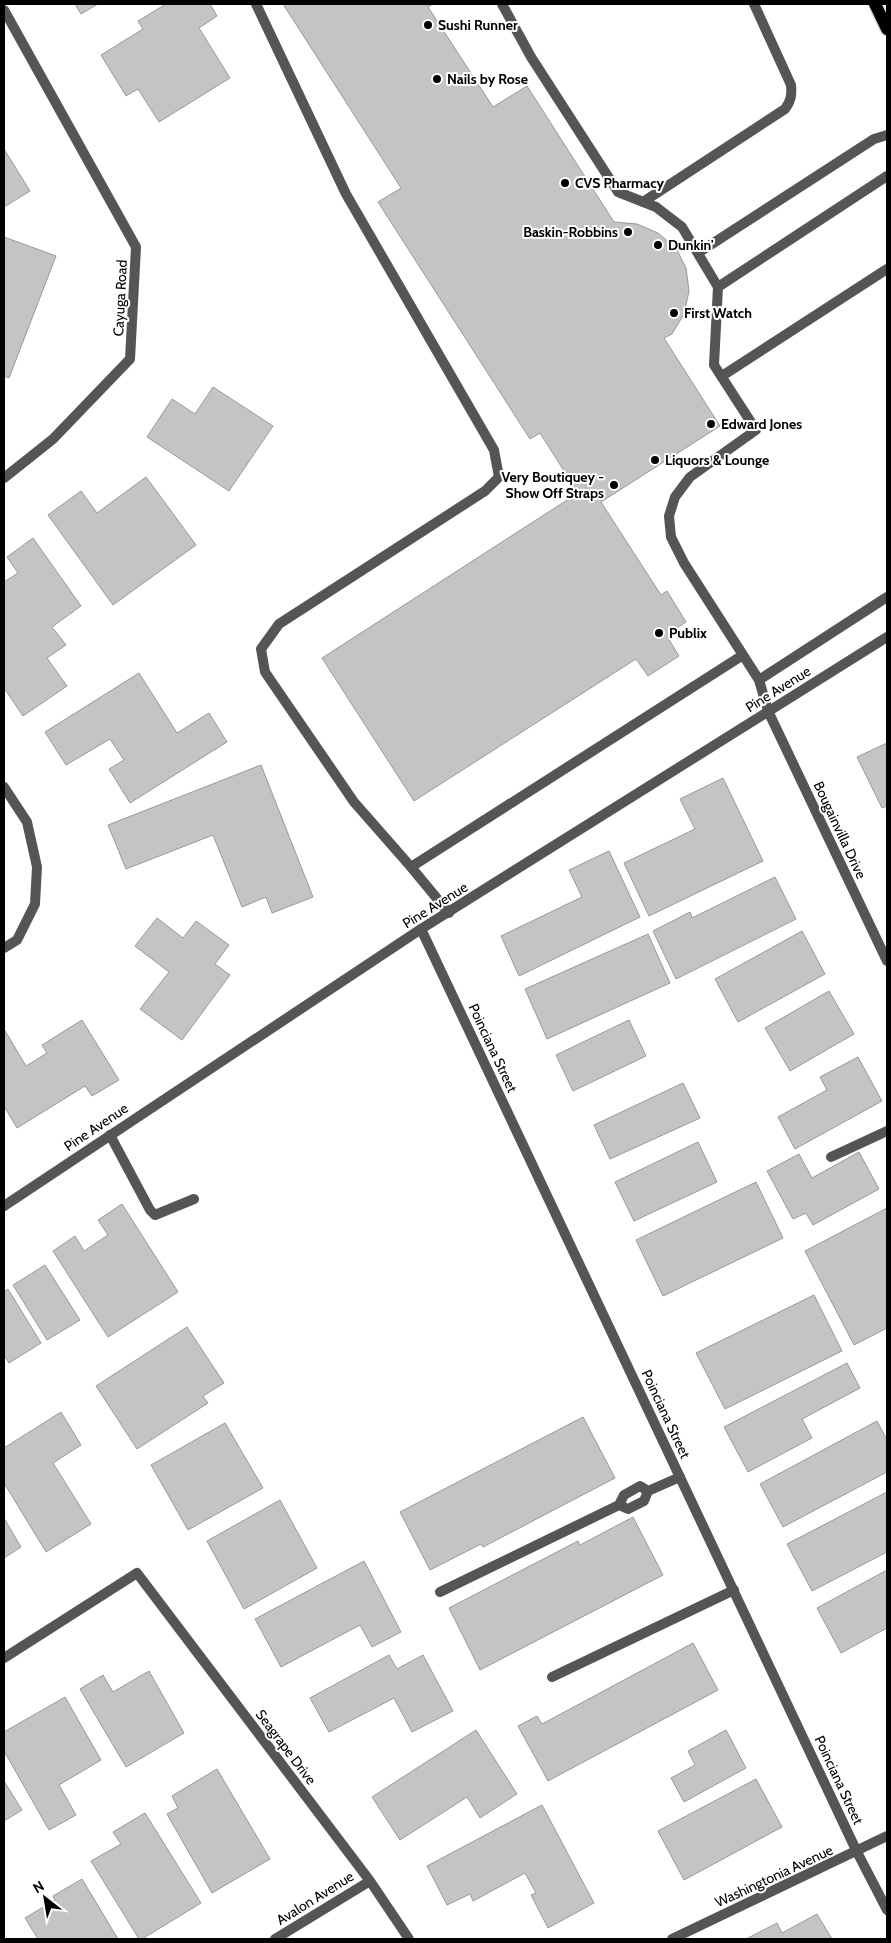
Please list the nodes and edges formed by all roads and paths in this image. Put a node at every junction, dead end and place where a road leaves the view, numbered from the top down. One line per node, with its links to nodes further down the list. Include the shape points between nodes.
1 (256, 4): 21 (street, via 346,194 494,450 498,468 499,477 485,491 279,624 261,649 265,672 354,802)
2 (502, 4): 9 (street, via 531,57 618,192)
3 (754, 4): 9 (street, via 791,84 790,103)
4 (875, 4): 6 (main road)
5 (4, 10): 14 (street, Cayuga Road, via 136,247 130,359 53,439)
6 (887, 29)
7 (887, 135): 10 (street, via 874,139)
8 (887, 176): 12 (street)
9 (643, 202): 10 (street, via 656,207 682,227)
10 (698, 253): 12 (street)
11 (887, 269): 13 (street)
12 (718, 287): 13 (street, via 714,365)
13 (722, 376): 17 (street, Bougainvilla Drive, via 756,430 690,478 675,497 669,516 671,537 684,562)
14 (4, 478)
15 (887, 597): 18 (street)
16 (887, 637): 19 (street, Pine Avenue)
17 (743, 655): 18 (street, Bougainvilla Drive); 21 (street)
18 (759, 680): 19 (street, Bougainvilla Drive)
19 (768, 711): 22 (street, Pine Avenue); 25 (street, Bougainvilla Drive)
20 (4, 787): 24 (street, via 27,822 37,867 34,904 17,940)
21 (411, 867): 22 (street)
22 (449, 913): 23 (street, Pine Avenue)
23 (421, 929): 27 (street, Pine Avenue); 31 (street, Poinciana Street)
24 (4, 948)
25 (887, 961)
26 (887, 1131): 28 (street)
27 (110, 1135): 29 (street, via 155,1215); 30 (street, Pine Avenue)
28 (831, 1157)
29 (194, 1199)
30 (4, 1206)
31 (680, 1477): 32 (street); 34 (street, Poinciana Street)
32 (648, 1491): 33 (street, via 644,1501 628,1509); 33 (street, via 640,1486 624,1495)
33 (619, 1505): 35 (street)
34 (734, 1590): 37 (street); 39 (street, Poinciana Street)
35 (440, 1592)
36 (4, 1658): 40 (street, Seagrape Drive, via 137,1573)
37 (552, 1677)
38 (887, 1836): 39 (street, Washingtonia Avenue)
39 (857, 1852): 41 (street, Poinciana Street); 44 (street, Washingtonia Avenue)
40 (370, 1881): 42 (street, Avalon Avenue); 43 (street, Seagrape Drive)
41 (887, 1910)
42 (275, 1939)
43 (410, 1939)
44 (672, 1939)

